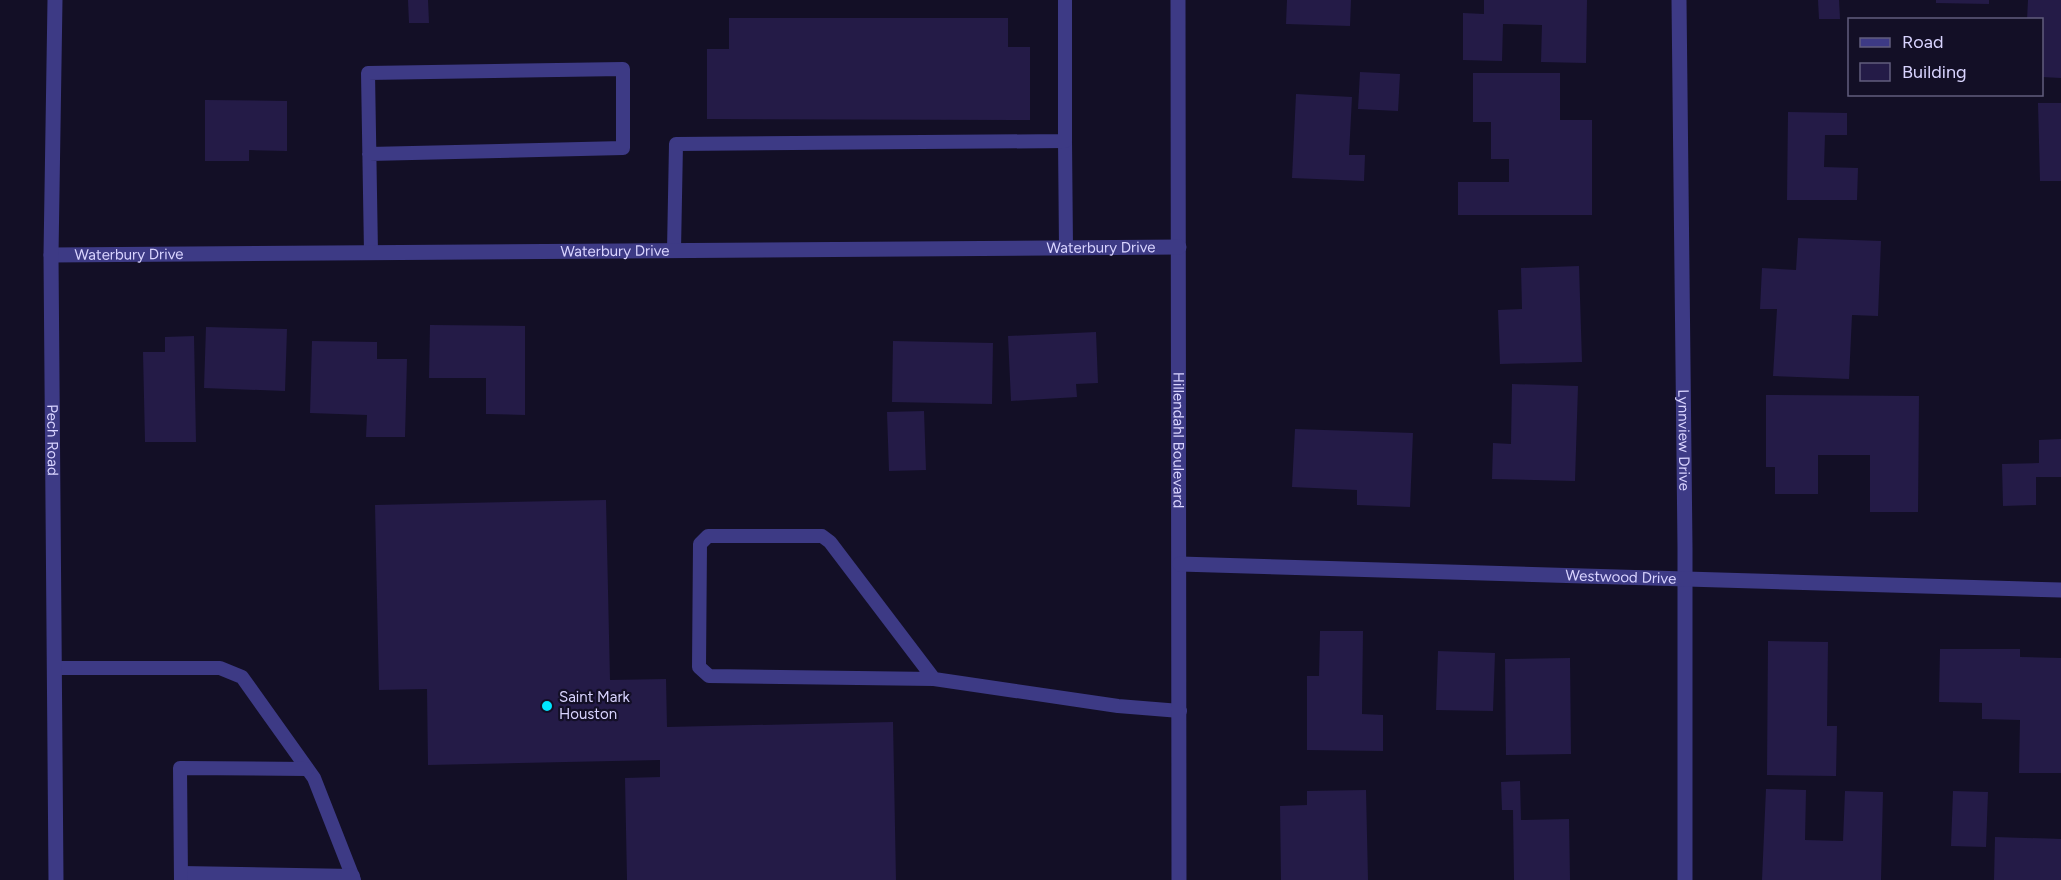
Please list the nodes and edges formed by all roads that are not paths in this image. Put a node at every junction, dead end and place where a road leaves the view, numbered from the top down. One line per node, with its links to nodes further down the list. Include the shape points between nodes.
1 (55, 0): 11 (street, Pech Road)
2 (1065, 0): 5 (lane)
3 (1179, 0): 7 (street, Hillendahl Boulevard)
4 (1679, 0): 13 (street, Lynnview Drive)
5 (1065, 141): 8 (lane); 9 (lane, via 676,144)
6 (369, 153): 6 (lane, via 368,73 623,69 623,148); 10 (lane)
7 (1179, 247): 8 (street, Waterbury Drive); 12 (street, Hillendahl Boulevard)
8 (1066, 248): 9 (street, Waterbury Drive)
9 (674, 250): 10 (street, Waterbury Drive)
10 (371, 253): 11 (street, Waterbury Drive)
11 (51, 255): 15 (street, Pech Road)
12 (1180, 564): 13 (street, Westwood Drive); 17 (street, Hillendahl Boulevard)
13 (1685, 578): 14 (street, Westwood Drive); 23 (street, Lynnview Drive)
14 (2061, 590)
15 (54, 668): 18 (lane, via 220,668 242,677); 21 (street, Pech Road)
16 (934, 679): 16 (lane, via 709,676 699,667 700,544 708,536 822,536); 17 (lane, via 1118,706)
17 (1180, 711): 22 (street, Hillendahl Boulevard)
18 (307, 769): 19 (lane, via 180,768); 20 (lane)
19 (181, 876): 20 (lane)
20 (354, 878)
21 (56, 880)
22 (1179, 880)
23 (1685, 880)

